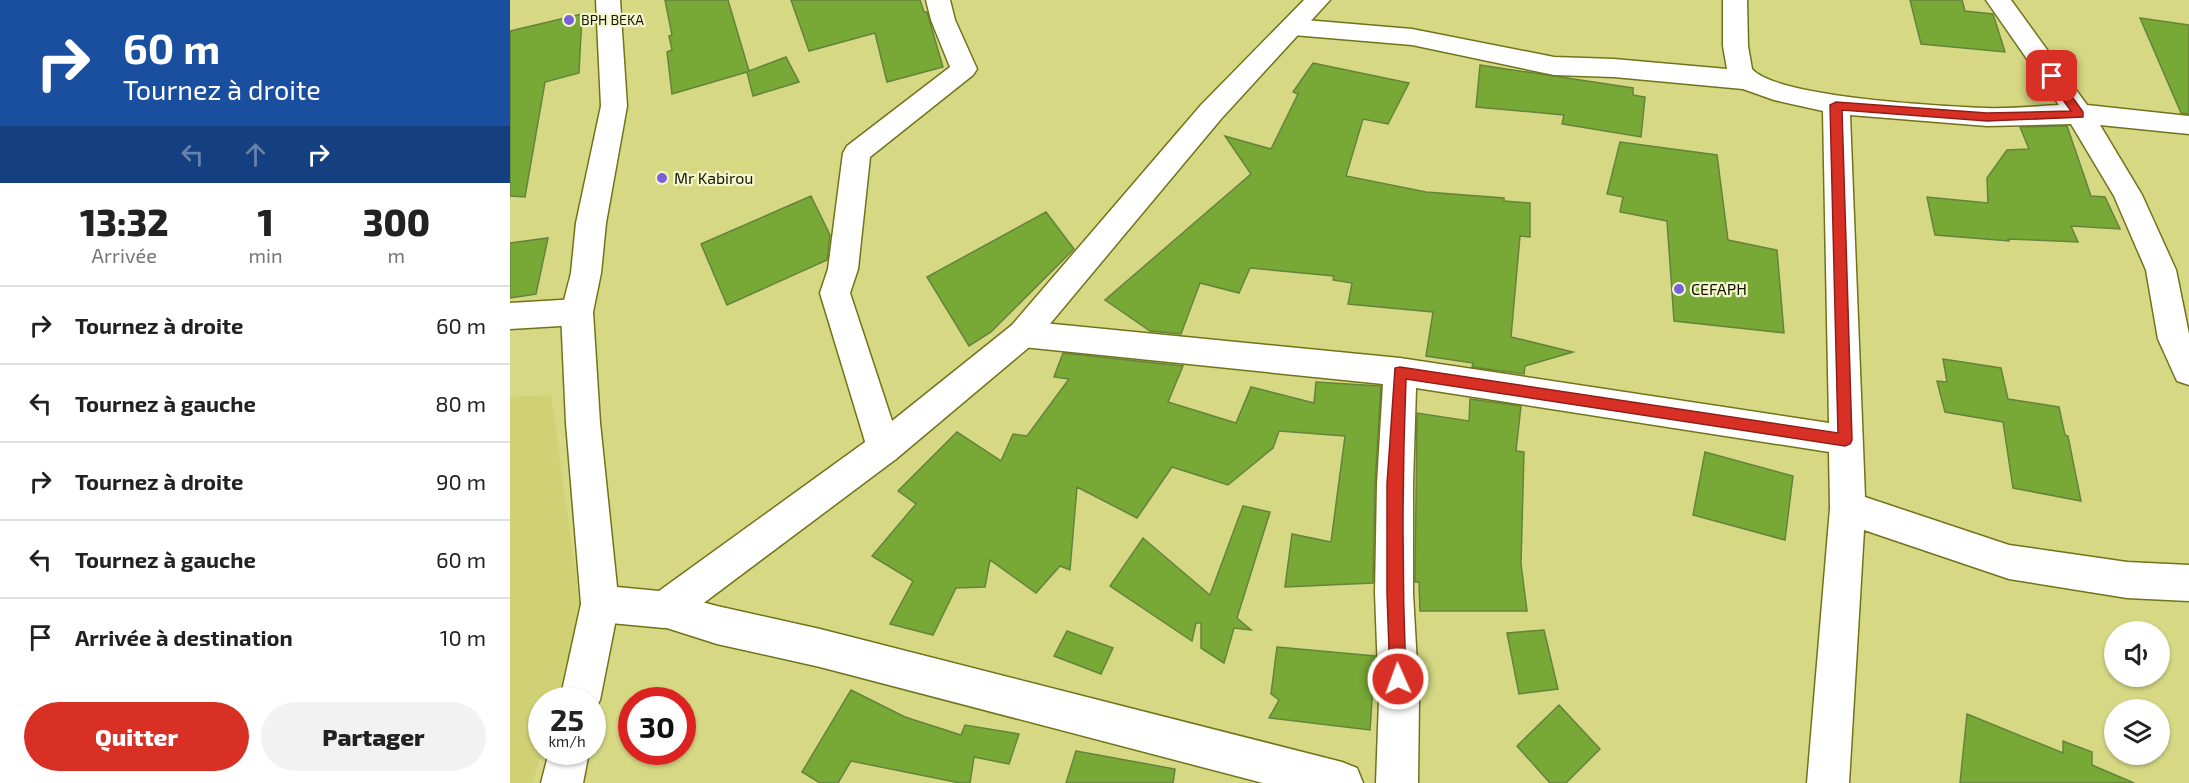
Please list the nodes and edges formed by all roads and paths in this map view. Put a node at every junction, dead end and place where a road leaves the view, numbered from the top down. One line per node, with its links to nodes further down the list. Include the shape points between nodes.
1 (608, 0): 11 (street, via 614,106)
2 (938, 0): 17 (street, via 964,69 857,153 843,269 835,293)
3 (1318, 0): 6 (street)
4 (1735, 0): 7 (street, via 1740,71)
5 (1998, 0): 9 (street)
6 (1293, 27): 7 (street, via 1412,37 1554,66); 13 (street, via 1211,112)
7 (1746, 80): 8 (street)
8 (1836, 105): 9 (street, via 1987,117); 16 (street)
9 (2079, 114): 10 (street); 14 (street, via 2128,195 2162,270 2174,339)
10 (2189, 125)
11 (577, 312): 12 (street); 20 (street)
12 (510, 316)
13 (1023, 333): 15 (street); 17 (street)
14 (2189, 371)
15 (1400, 372): 16 (street); 26 (street, via 1394,593 1399,700)
16 (1845, 440): 18 (street)
17 (884, 448): 21 (street)
18 (1848, 508): 19 (street, via 2009,562 2127,580); 27 (street)
19 (2189, 583)
20 (600, 604): 21 (street); 22 (street)
21 (664, 610): 25 (street)
22 (583, 687)
23 (566, 765): 24 (street)
24 (562, 783)
25 (1342, 783)
26 (1397, 783)
27 (1828, 783)

